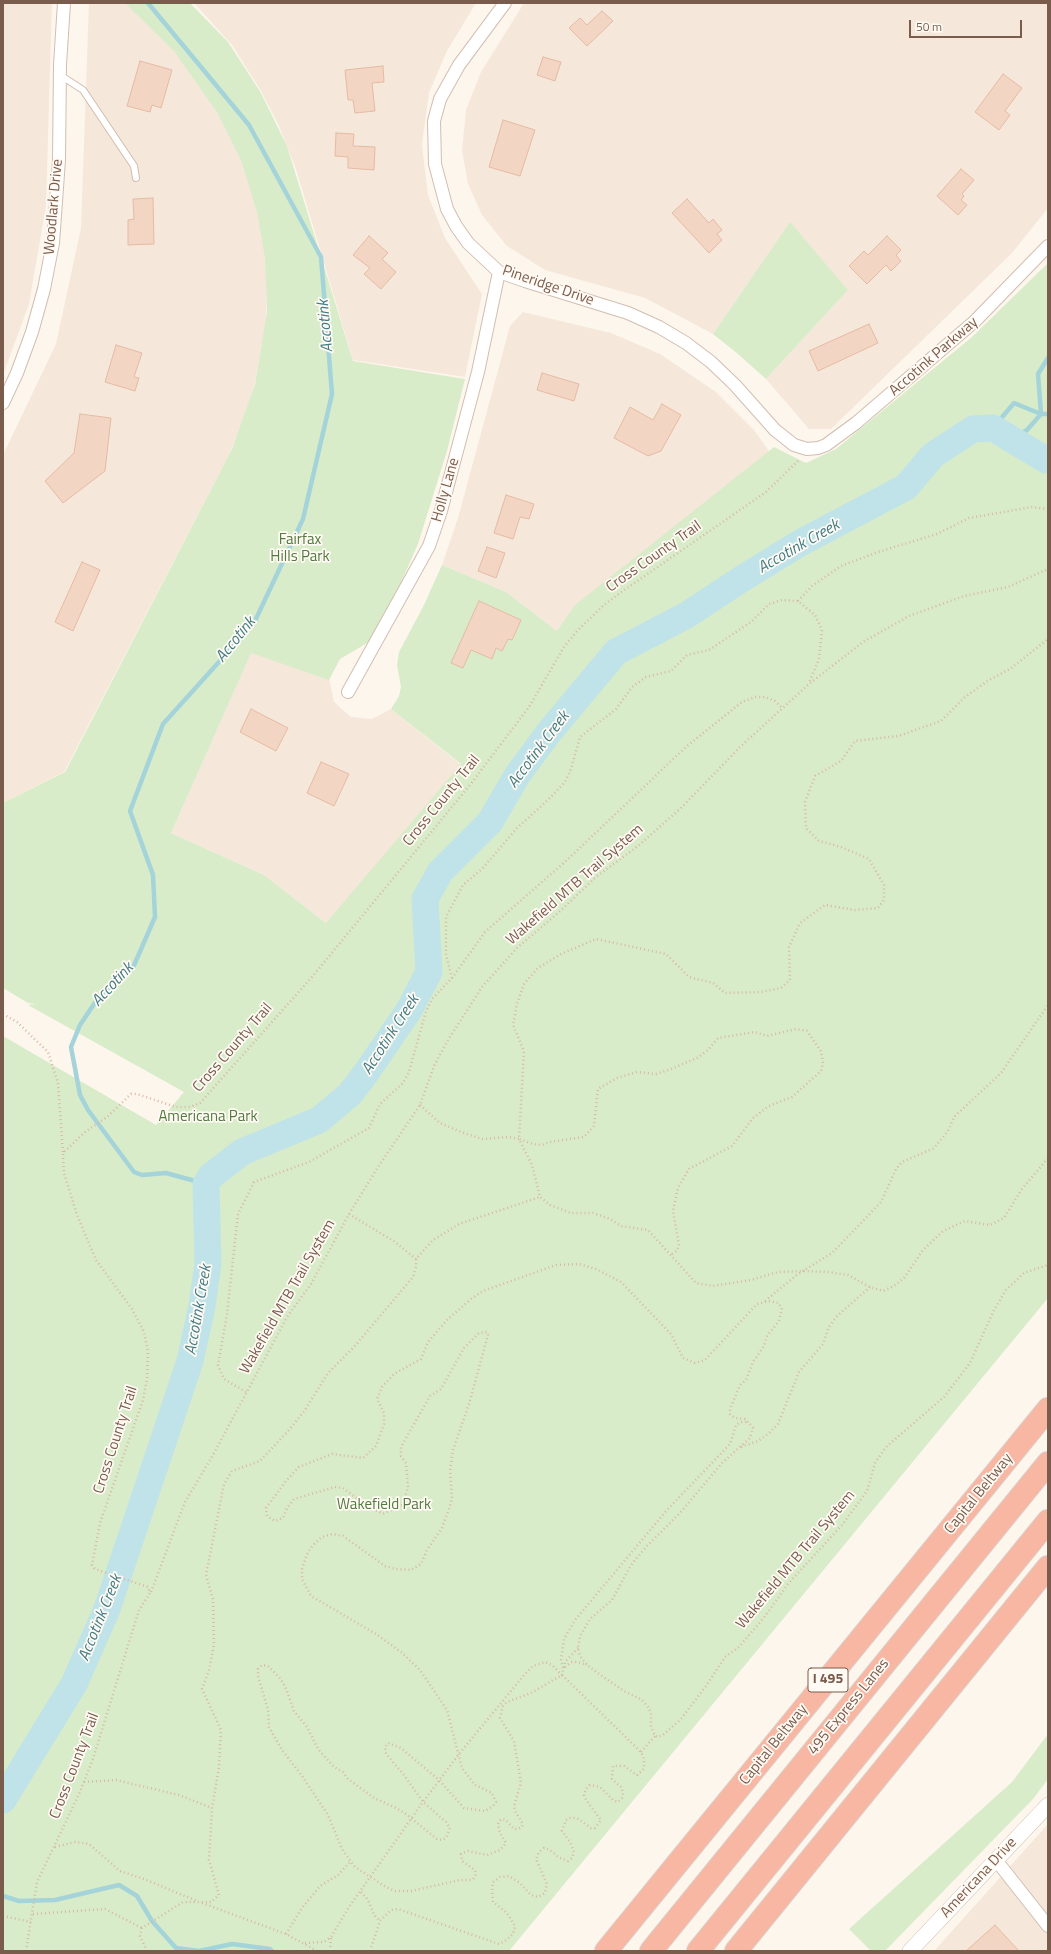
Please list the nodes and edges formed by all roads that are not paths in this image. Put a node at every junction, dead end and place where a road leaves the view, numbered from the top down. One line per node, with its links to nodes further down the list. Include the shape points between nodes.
1 (64, 3): 3 (street, Woodlark Drive)
2 (505, 3): 6 (street, Pineridge Drive, via 459,65 440,99 434,121 435,164 447,209 468,243)
3 (60, 75): 4 (lane, via 83,90 134,166); 7 (street, Woodlark Drive, via 59,160 53,242 32,332)
4 (136, 178)
5 (1048, 246): 8 (street, Accotink Parkway, via 975,321 885,399 826,445)
6 (499, 272): 8 (street, Pineridge Drive, via 628,312 659,327 711,362 783,438); 9 (street, Holly Lane, via 478,372 441,511 429,546)
7 (3, 403)
8 (807, 449)
9 (348, 692)
10 (1048, 1408): 17 (highway, Capital Beltway / I 495)
11 (1048, 1463): 18 (highway, 495 Express Lanes / I 495)
12 (1048, 1521): 19 (highway)
13 (1048, 1567): 20 (highway)
14 (1048, 1805): 15 (street, Americana Drive)
15 (996, 1860): 16 (street); 21 (street, Americana Drive)
16 (1048, 1926)
17 (606, 1951)
18 (651, 1951)
19 (698, 1951)
20 (736, 1951)
21 (910, 1951)

